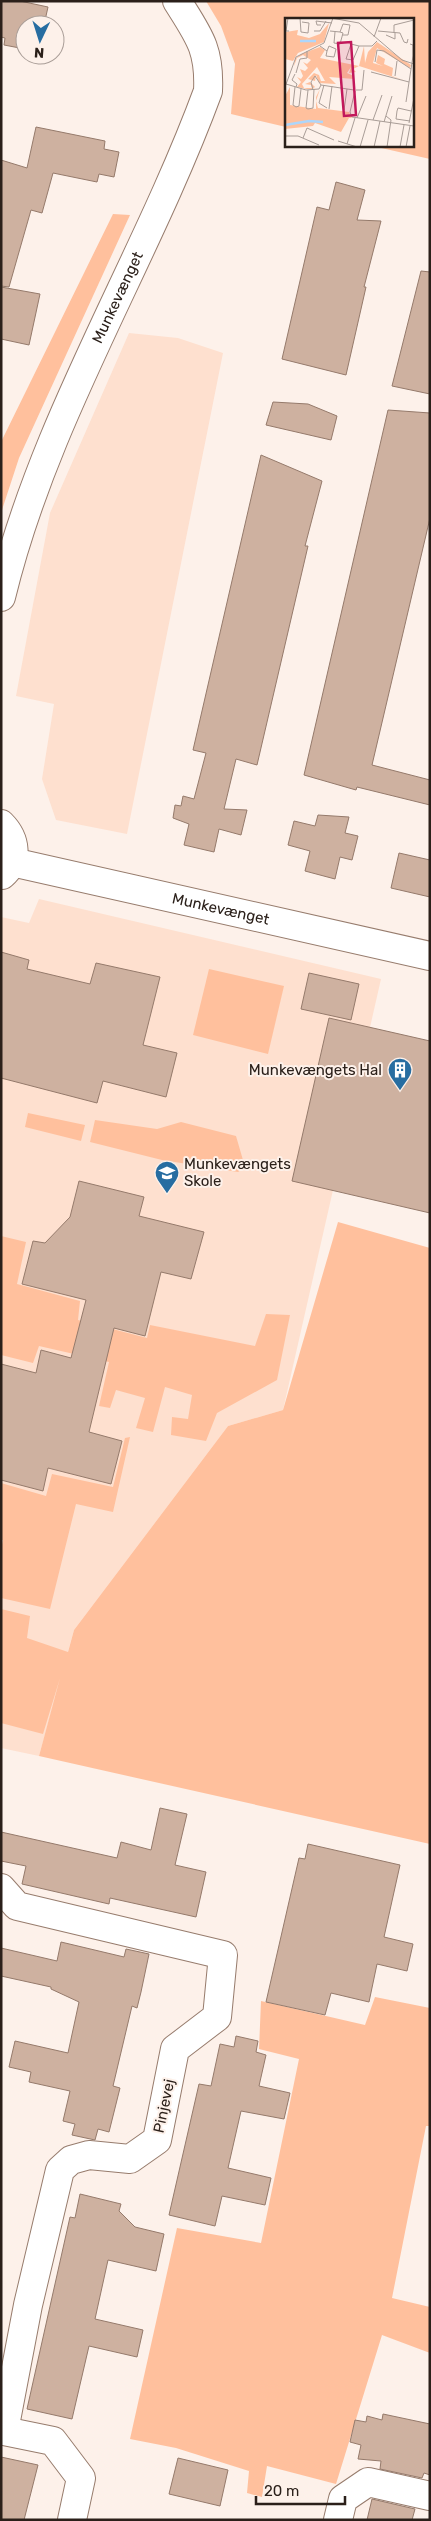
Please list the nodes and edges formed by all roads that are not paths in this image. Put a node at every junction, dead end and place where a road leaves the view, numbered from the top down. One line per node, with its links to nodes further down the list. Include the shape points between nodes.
1 (177, 1): 2 (street, Munkevænget, via 203,44 209,67 208,91 42,466 13,549)
2 (1, 597)
3 (1, 824): 4 (street, via 13,840 14,851)
4 (7, 868): 5 (street, Munkevænget)
5 (430, 956)
6 (1, 1888): 7 (street, Pinjevej, via 17,1906 223,1955 217,2017 175,2050 157,2140 130,2159 89,2155 71,2160 60,2170)
7 (3, 2431): 9 (street, Pinjevej, via 53,2441 81,2478)
8 (430, 2496): 10 (street, via 368,2482 343,2499)
9 (72, 2520)
10 (338, 2520)

